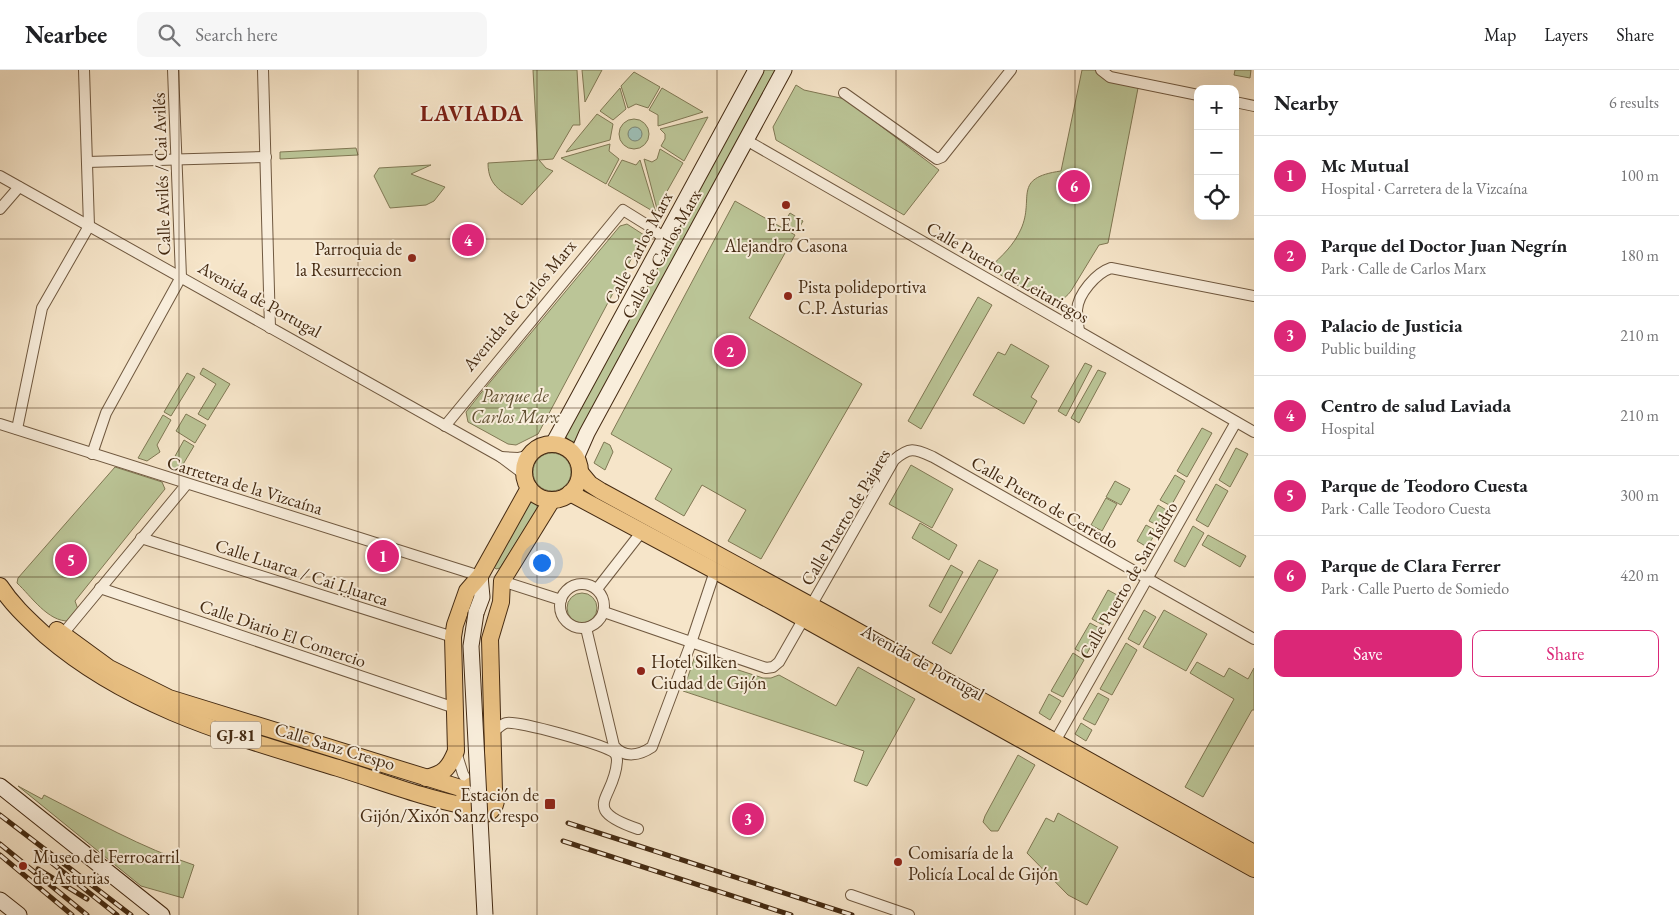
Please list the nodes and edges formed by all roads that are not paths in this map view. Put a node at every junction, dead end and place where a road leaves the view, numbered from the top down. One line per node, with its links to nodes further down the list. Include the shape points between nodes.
1 (84, 70): 15 (street)
2 (174, 70): 14 (street, Calle Avilés / Cai Avilés)
3 (263, 70): 13 (street)
4 (756, 70): 20 (main road, Calle Carlos Marx)
5 (784, 70): 12 (main road, Calle de Carlos Marx)
6 (1011, 70): 8 (street, via 942,157 937,159)
7 (1101, 70): 9 (street, via 1110,77)
8 (844, 93)
9 (1194, 94)
10 (1239, 103): 11 (street)
11 (1254, 106)
12 (746, 140): 24 (street, Calle Puerto de Leitariegos); 35 (main road, Calle de Carlos Marx, via 587,433)
13 (266, 157): 14 (street); 23 (street)
14 (177, 160): 15 (street); 21 (street, Calle Avilés / Cai Avilés)
15 (87, 162): 19 (street)
16 (0, 176): 17 (street, Avenida de Portugal)
17 (19, 187): 18 (street); 19 (street, Avenida de Portugal)
18 (0, 209)
19 (89, 226): 21 (street, Avenida de Portugal); 28 (street, via 42,308)
20 (664, 239): 27 (street, Avenida de Carlos Marx, via 624,210); 30 (main road, Calle Carlos Marx)
21 (181, 277): 23 (street, Avenida de Portugal); 32 (street, via 106,413)
22 (1254, 296): 24 (street, via 1111,268 1100,272 1087,288 1077,308)
23 (270, 328): 27 (street, Avenida de Portugal)
24 (1079, 331): 25 (street, Calle Puerto de Leitariegos)
25 (1236, 422): 29 (street, Calle Puerto de Leitariegos); 44 (street, Calle Puerto de San Isidro)
26 (0, 424): 28 (street, Carretera de la Vizcaína)
27 (446, 426): 34 (street, Avenida de Portugal)
28 (17, 429): 32 (street, Carretera de la Vizcaína)
29 (1254, 432)
30 (553, 444): 33 (main road, via 544,445); 35 (main road, via 565,448)
31 (924, 453): 44 (street, Calle Puerto de Cerredo); 52 (street, Calle Puerto de Pajares, via 913,449 904,451 894,460)
32 (92, 454): 37 (street, Carretera de la Vizcaína)
33 (530, 455): 34 (street); 36 (main road, via 525,465)
34 (501, 457): 36 (street, Avenida de Portugal)
35 (578, 465): 38 (main road, via 575,488); 52 (main road, Avenida de Portugal, via 590,484)
36 (527, 482): 39 (main road, via 538,496); 43 (main road)
37 (186, 484): 41 (street); 43 (street, Carretera de la Vizcaína)
38 (570, 493): 39 (main road); 40 (main road, Avenida de Portugal)
39 (552, 500): 45 (main road)
40 (643, 530): 42 (main road, Avenida de Portugal); 48 (street)
41 (141, 538): 47 (street); 55 (street, Calle Luarca / Cai Ḷḷuarca)
42 (715, 571): 52 (main road, Avenida de Portugal); 57 (street)
43 (480, 576): 49 (main road); 55 (main road, via 467,591)
44 (1147, 578): 56 (street, Calle Puerto de Cerredo); 62 (street, Calle Puerto de San Isidro)
45 (502, 581): 49 (main road); 50 (street); 59 (main road, via 501,602 490,639)
46 (0, 584): 54 (main road, Calle Sanz Crespo / GJ-81, via 21,597); 69 (main road, Calle Sanz Crespo / GJ-81, via 9,600 29,620 86,666 171,713)
47 (100, 588): 54 (street); 58 (street, Calle Diario El Comercio)
48 (597, 589): 50 (street, via 589,585 574,585); 51 (street)
49 (482, 597): 77 (main road, bridge, via 471,646)
50 (561, 600): 53 (street, via 564,619 576,628)
51 (604, 612): 53 (street, via 599,620); 57 (street)
52 (807, 612): 57 (street, via 780,662 773,667 766,668); 62 (main road, Avenida de Portugal)
53 (586, 628): 60 (street)
54 (62, 634): 65 (main road, Calle Sanz Crespo / GJ-81, via 129,680 169,698)
55 (453, 637): 58 (main road)
56 (1254, 639)
57 (692, 642): 64 (street, via 652,746 632,756)
58 (455, 708): 63 (main road)
59 (493, 732): 61 (street, via 505,723 521,723); 68 (main road)
60 (613, 733): 61 (street, via 608,744); 64 (street)
61 (600, 746): 64 (street)
62 (1051, 749): 71 (main road, Avenida de Portugal); 72 (main road, Avenida de Portugal)
63 (456, 750): 65 (main road, via 440,775); 67 (street)
64 (618, 752): 70 (street, via 604,808 613,819)
65 (426, 778): 67 (main road, Calle Sanz Crespo / GJ-81)
66 (0, 786): 76 (main road)
67 (468, 788): 68 (main road, GJ-81, via 485,783); 69 (main road, via 464,800)
68 (494, 791): 69 (main road, GJ-81, via 495,803 488,813 475,814)
69 (466, 806)
70 (638, 829)
71 (1254, 853)
72 (1254, 869)
73 (851, 895): 78 (street)
74 (0, 900): 75 (main road)
75 (19, 915)
76 (162, 915)
77 (484, 915)
78 (909, 915)

